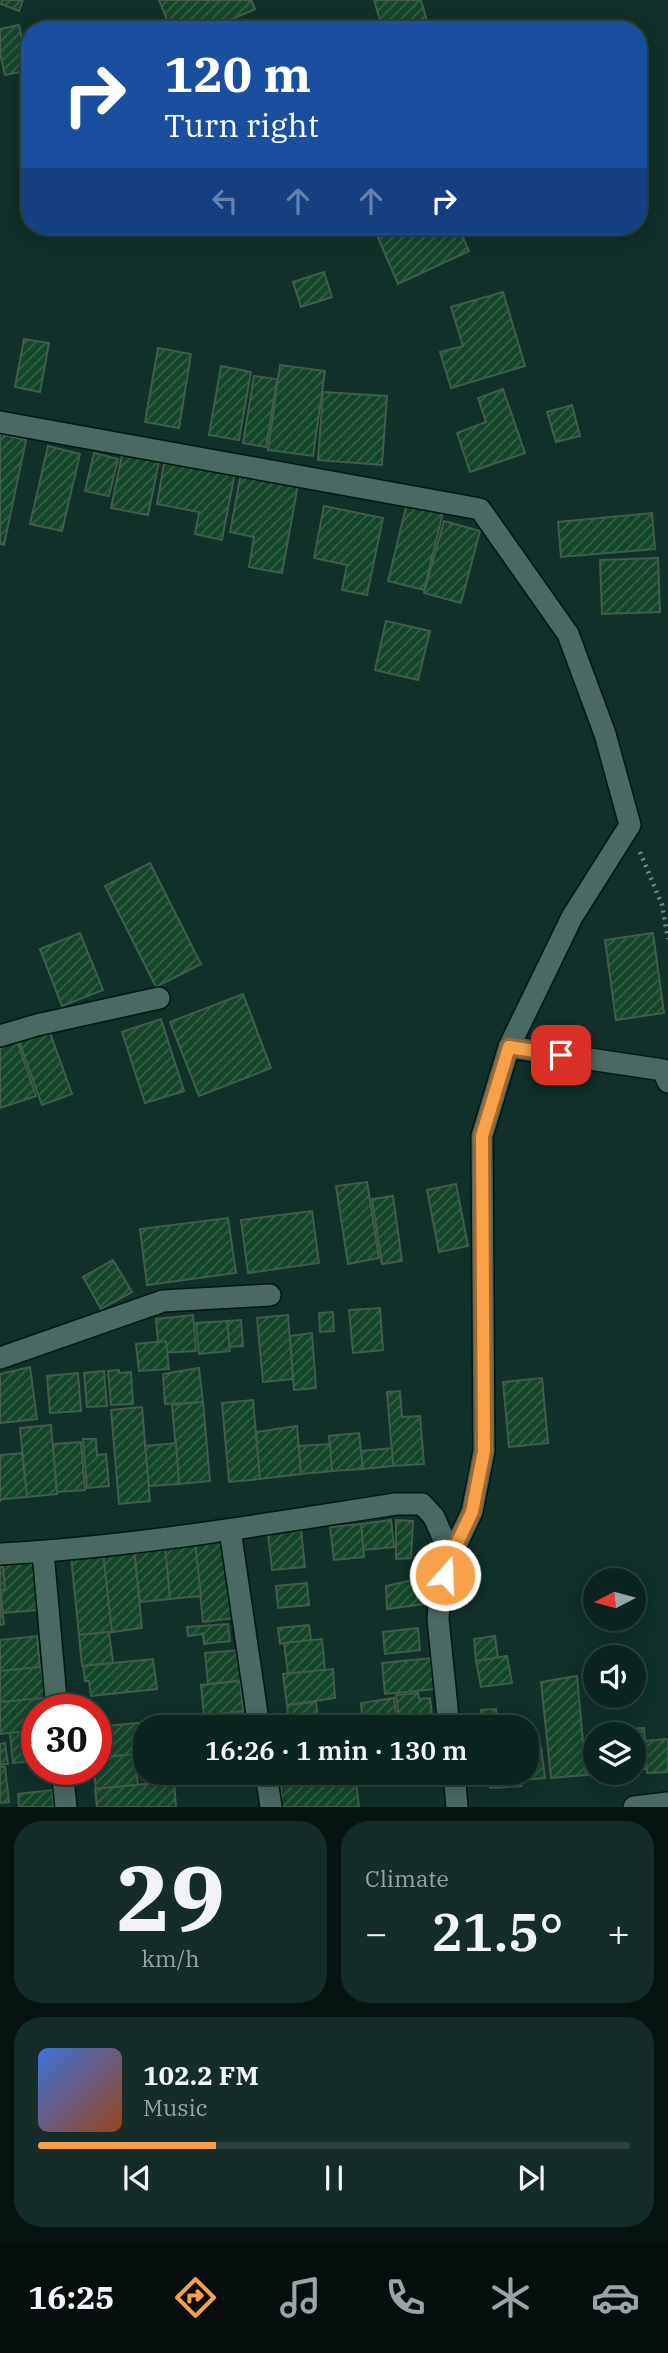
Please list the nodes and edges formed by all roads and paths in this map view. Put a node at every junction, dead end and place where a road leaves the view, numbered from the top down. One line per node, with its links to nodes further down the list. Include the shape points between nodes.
1 (0, 422): 2 (street, via 480,509 568,634 605,734)
2 (630, 825): 3 (path, via 662,905); 6 (street, via 572,917)
3 (668, 939)
4 (159, 998): 5 (street)
5 (0, 1036)
6 (509, 1047): 7 (street, via 663,1070); 13 (street, via 482,1136 484,1451 472,1512)
7 (668, 1082)
8 (270, 1295): 9 (street, via 163,1301)
9 (0, 1358)
10 (230, 1530): 11 (street); 13 (street, via 422,1504 434,1517); 15 (street)
11 (43, 1552): 12 (street); 14 (street)
12 (0, 1554)
13 (451, 1556): 16 (street, via 438,1619)
14 (56, 1694)
15 (257, 1715)
16 (448, 1715)
17 (64, 1785): 21 (street)
18 (268, 1785): 22 (street)
19 (455, 1785): 23 (street)
20 (668, 1803): 24 (street)
21 (66, 1807)
22 (271, 1807)
23 (457, 1807)
24 (634, 1807)

